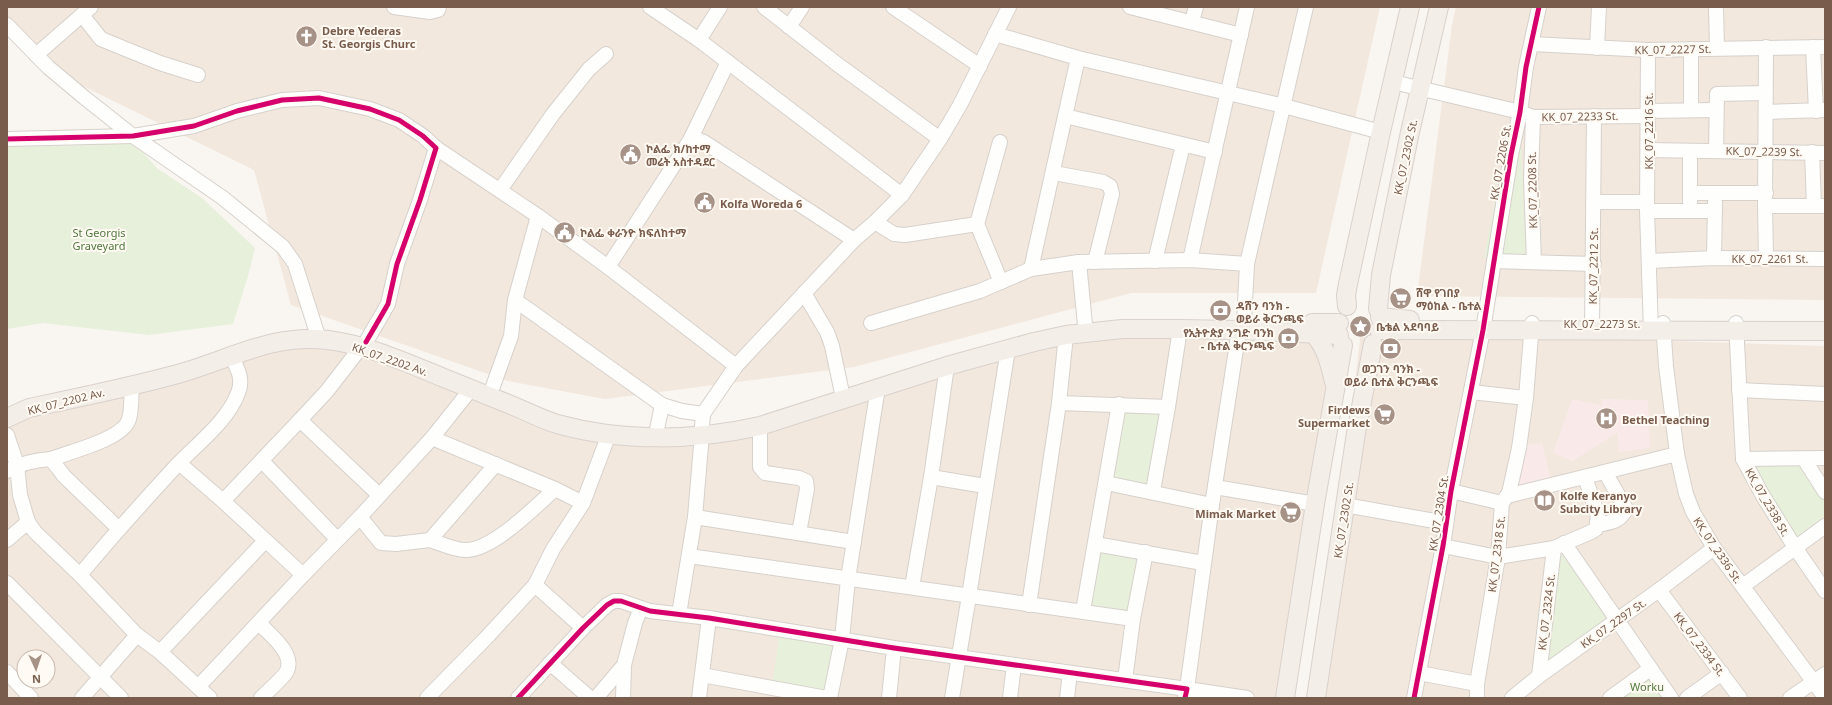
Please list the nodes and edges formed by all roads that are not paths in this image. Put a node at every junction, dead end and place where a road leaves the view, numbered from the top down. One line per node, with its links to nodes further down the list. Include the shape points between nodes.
1 (394, 7): 2 (street, via 430,12 438,10)
2 (439, 7)
3 (650, 7): 24 (street)
4 (720, 7): 24 (street)
5 (764, 7): 21 (street)
6 (802, 7): 21 (street)
7 (893, 7): 36 (street)
8 (1009, 7): 22 (street)
9 (1130, 7): 19 (street)
10 (1196, 7): 19 (street)
11 (1247, 7): 23 (street)
12 (1306, 7): 43 (street)
13 (1410, 7): 38 (main road)
14 (1439, 7): 39 (main road, KK_07_2302 St.)
15 (1539, 7): 25 (street, KK_07_2206 St.)
16 (1599, 7): 28 (street)
17 (1716, 7): 29 (street)
18 (86, 11): 33 (street); 37 (street, via 102,39 160,64)
19 (1192, 22): 23 (street)
20 (7, 25): 33 (street)
21 (789, 27): 57 (street)
22 (995, 34): 34 (street); 36 (street)
23 (1241, 35): 40 (street)
24 (699, 40): 35 (street)
25 (1532, 44): 28 (street, KK_07_2227 St.); 47 (street, KK_07_2206 St.)
26 (1766, 47): 27 (street, KK_07_2227 St.); 29 (street, KK_07_2227 St.); 41 (street)
27 (1819, 47): 42 (street, KK_07_2227 St.)
28 (1596, 48): 31 (street, KK_07_2227 St.)
29 (1717, 48): 30 (street, KK_07_2227 St.)
30 (1690, 49): 31 (street, KK_07_2227 St.); 44 (street)
31 (1648, 50): 49 (street, KK_07_2216 St.)
32 (606, 54): 68 (street, via 589,69 553,114)
33 (36, 55): 54 (street)
34 (1078, 58): 40 (street); 50 (street)
35 (728, 62): 56 (street); 71 (street)
36 (980, 66): 57 (street)
37 (198, 75)
38 (1393, 82): 39 (street, KK_07_2233 St.); 53 (main road)
39 (1421, 88): 47 (street, KK_07_2233 St.); 100 (main road, KK_07_2302 St., via 1381,275)
40 (1228, 92): 43 (street); 64 (street)
41 (1765, 94): 45 (street, KK_07_2239 St., via 1716,94); 48 (street)
42 (1821, 96): 46 (street, KK_07_2227 St.)
43 (1284, 106): 53 (street); 92 (street)
44 (1691, 110): 45 (street, KK_07_2233 St.); 49 (street, KK_07_2233 St.)
45 (1715, 110): 63 (street, KK_07_2239 St.)
46 (1820, 111): 48 (street)
47 (1520, 112): 52 (street, KK_07_2233 St.); 88 (street, KK_07_2206 St., via 1510,155)
48 (1766, 112): 65 (street)
49 (1648, 113): 51 (street, KK_07_2233 St.); 61 (street, KK_07_2216 St.)
50 (1065, 116): 59 (street); 67 (street)
51 (1594, 116): 52 (street, KK_07_2233 St.); 73 (street, KK_07_2212 St.)
52 (1533, 117): 91 (street, KK_07_2208 St., via 1531,180)
53 (1380, 132): 99 (main road)
54 (133, 136): 55 (street); 60 (street, via 194,126 237,111 282,100 319,98 370,109 399,120); 114 (street, via 223,198 282,247 295,264)
55 (7, 138)
56 (690, 140): 81 (street, via 704,142); 94 (street)
57 (940, 140): 71 (street)
58 (1000, 142): 80 (street)
59 (1183, 145): 64 (street); 86 (street)
60 (436, 148): 68 (street); 117 (street, via 397,264 388,304)
61 (1649, 150): 62 (street, KK_07_2239 St.); 74 (street, KK_07_2216 St.)
62 (1690, 151): 63 (street, KK_07_2239 St.); 69 (street)
63 (1716, 151): 65 (street, KK_07_2239 St.)
64 (1215, 152): 87 (street)
65 (1767, 152): 66 (street, KK_07_2239 St.); 72 (street)
66 (1819, 152): 75 (street, KK_07_2239 St.)
67 (1054, 173): 90 (street, via 1103,182 1110,186 1112,194); 95 (street)
68 (500, 190): 78 (street)
69 (1690, 193): 70 (street); 76 (street)
70 (1715, 193): 72 (street); 77 (street)
71 (902, 194): 79 (street)
72 (1765, 199): 75 (street); 84 (street)
73 (1593, 202): 74 (street); 93 (street, KK_07_2212 St.)
74 (1647, 206): 76 (street); 82 (street, KK_07_2216 St.)
75 (1820, 206)
76 (1690, 211): 77 (street)
77 (1715, 211): 83 (street)
78 (538, 216): 94 (street); 98 (street)
79 (876, 222): 80 (street, via 894,234 905,235); 81 (street)
80 (977, 224): 96 (street)
81 (854, 240): 97 (street)
82 (1649, 258): 83 (street, KK_07_2261 St., via 1650,261); 109 (street, KK_07_2216 St.)
83 (1714, 258): 84 (street, KK_07_2261 St.)
84 (1766, 258): 85 (street, KK_07_2261 St.)
85 (1825, 259)
86 (1155, 260): 87 (street); 90 (street)
87 (1190, 260): 92 (street)
88 (1494, 261): 91 (street); 106 (street, KK_07_2206 St.)
89 (1079, 262): 90 (street); 95 (street); 102 (street)
90 (1095, 262)
91 (1534, 262): 93 (street)
92 (1247, 264): 105 (street)
93 (1594, 264): 108 (street, KK_07_2212 St.)
94 (608, 267): 120 (street)
95 (1032, 269): 96 (street)
96 (1001, 282): 101 (street, via 961,297)
97 (804, 293): 120 (street); 130 (street, via 827,332)
98 (515, 300): 126 (street, via 511,336); 135 (street)
99 (1346, 300): 100 (main road, via 1371,301); 111 (main road, via 1334,315); 115 (main road)
100 (1378, 318): 103 (main road, KK_07_2273 St.); 103 (main road, via 1385,304); 115 (main road, via 1360,353 1352,352); 122 (main road, KK_07_2302 St.)
101 (871, 323)
102 (1085, 324): 105 (main road, via 1164,321); 130 (main road, via 1050,330 972,352)
103 (1401, 324): 106 (main road, KK_07_2273 St.); 122 (main road, via 1380,342)
104 (1825, 324): 110 (main road, KK_07_2273 St.)
105 (1242, 326): 111 (main road); 112 (main road); 160 (street)
106 (1483, 326): 107 (main road, KK_07_2273 St.); 129 (street, KK_07_2304 St.)
107 (1532, 326): 108 (main road, KK_07_2273 St.); 132 (street, KK_07_2318 St.)
108 (1592, 327): 109 (main road, KK_07_2273 St.)
109 (1657, 327): 110 (main road, KK_07_2273 St.); 146 (street, KK_07_2336 St., via 1666,366)
110 (1736, 327): 113 (main road, KK_07_2273 St.); 127 (street, KK_07_2338 St.)
111 (1317, 328): 115 (main road); 128 (main road, via 1319,340 1328,357)
112 (1180, 329): 116 (main road, via 1122,329); 136 (street)
113 (1825, 331)
114 (317, 333): 117 (main road); 137 (main road, via 275,338 186,367 32,404)
115 (1340, 334): 128 (main road)
116 (1066, 335): 118 (main road); 133 (street)
117 (364, 345): 119 (main road, KK_07_2202 Av., via 296,338); 125 (main road, KK_07_2202 Av.); 126 (main road); 139 (street)
118 (1008, 349): 121 (main road); 159 (street)
119 (231, 356): 123 (main road, KK_07_2202 Av., via 176,375); 152 (street, via 240,373 238,393 224,417)
120 (736, 366): 140 (street)
121 (947, 366): 124 (main road); 157 (street)
122 (1368, 368): 171 (main road, KK_07_2302 St.)
123 (132, 385): 138 (main road, KK_07_2202 Av., via 29,408); 149 (street, via 129,420 124,429 114,436)
124 (878, 387): 141 (main road); 184 (street)
125 (471, 389): 143 (main road, KK_07_2202 Av., via 554,423 592,433); 145 (street)
126 (492, 389): 142 (main road, via 560,416 595,425)
127 (1738, 390): 131 (street); 147 (street, KK_07_2338 St.)
128 (1336, 392): 169 (main road)
129 (1471, 392): 132 (street); 163 (street, KK_07_2304 St.)
130 (842, 393): 140 (main road, via 736,424)
131 (1825, 394)
132 (1526, 398): 166 (street, KK_07_2318 St., via 1519,448)
133 (1060, 402): 134 (street); 204 (street)
134 (1119, 404): 136 (street); 158 (street)
135 (662, 405): 140 (street, via 682,411); 142 (street)
136 (1168, 407): 162 (street)
137 (7, 414)
138 (7, 418)
139 (300, 420): 151 (street); 165 (street)
140 (702, 425): 141 (main road, via 731,432); 142 (main road); 143 (main road, KK_07_2202 Av., via 650,436); 173 (street)
141 (760, 426): 179 (street, via 762,471 806,481)
142 (657, 429)
143 (610, 434): 168 (street)
144 (7, 435): 154 (street)
145 (432, 438): 153 (street); 165 (street)
146 (1677, 454): 155 (street); 188 (street, KK_07_2336 St., via 1693,512)
147 (1743, 458): 150 (street); 189 (street, KK_07_2338 St.)
148 (1825, 458): 150 (street)
149 (51, 459): 154 (street); 178 (street, via 64,476)
150 (1804, 459): 164 (street)
151 (262, 461): 167 (street); 180 (street)
152 (179, 463): 167 (street); 178 (street)
153 (496, 464): 161 (street); 182 (street)
154 (12, 468): 175 (street)
155 (1605, 472): 156 (street); 174 (street, via 1626,509 1616,521)
156 (1585, 476): 166 (street); 174 (street)
157 (931, 477): 159 (street); 200 (street)
158 (1106, 483): 162 (street); 185 (street)
159 (985, 486): 203 (street)
160 (1215, 487): 169 (street); 170 (street)
161 (555, 489): 168 (street); 182 (street, via 504,534 475,548 465,550)
162 (1153, 491): 170 (street)
163 (1451, 491): 166 (street); 176 (street, KK_07_2304 St.)
164 (1825, 492)
165 (378, 495): 172 (street)
166 (1505, 499): 192 (street, KK_07_2318 St.)
167 (223, 501): 183 (street)
168 (583, 503): 198 (street)
169 (1315, 504): 253 (main road)
170 (1212, 505): 193 (street)
171 (1345, 505): 176 (street); 254 (main road, KK_07_2302 St.)
172 (360, 517): 180 (street); 182 (street, via 381,543)
173 (695, 517): 179 (street); 191 (street)
174 (1598, 520): 187 (street, via 1596,529 1592,532)
175 (28, 522): 181 (street); 194 (street, via 35,532)
176 (1446, 523): 186 (street, KK_07_2304 St.)
177 (1825, 526): 189 (street)
178 (118, 528): 194 (street)
179 (799, 533): 184 (street)
180 (337, 539): 195 (street)
181 (7, 540)
182 (430, 540)
183 (265, 541): 195 (street); 216 (street)
184 (854, 542): 196 (street)
185 (1095, 544): 190 (street); 206 (street)
186 (1444, 546): 192 (street); 224 (street, KK_07_2304 St.)
187 (1559, 546): 192 (street); 210 (street); 227 (street, KK_07_2324 St.)
188 (1714, 548): 199 (street, KK_07_2336 St.); 201 (street, KK_07_2297 St.)
189 (1796, 549): 199 (street); 202 (street, KK_07_2338 St.)
190 (1146, 552): 193 (street); 209 (street)
191 (689, 556): 196 (street); 207 (street)
192 (1498, 557): 233 (street, KK_07_2318 St.)
193 (1204, 563): 234 (street)
194 (80, 575): 213 (street)
195 (303, 575): 211 (street)
196 (848, 579): 200 (street); 214 (street)
197 (7, 583): 228 (street)
198 (535, 585): 212 (street); 241 (street)
199 (1743, 586): 229 (street, KK_07_2336 St.)
200 (912, 587): 203 (street)
201 (1659, 590): 210 (street, KK_07_2297 St.); 225 (street, KK_07_2334 St.)
202 (1825, 591)
203 (969, 596): 204 (street); 217 (street)
204 (1029, 605): 206 (street)
205 (641, 608): 207 (street); 212 (street, via 614,601); 219 (street)
206 (1083, 611): 209 (street)
207 (679, 614): 208 (street)
208 (709, 618): 214 (street); 226 (street)
209 (1133, 619): 230 (street)
210 (1617, 621): 221 (street); 227 (street, KK_07_2297 St.)
211 (259, 623): 231 (street); 240 (street, via 284,650 288,660 287,671)
212 (582, 628): 218 (street)
213 (137, 635): 216 (street); 228 (street)
214 (842, 639): 215 (street); 247 (street)
215 (894, 648): 217 (street); 248 (street)
216 (160, 652): 231 (street)
217 (959, 656): 220 (street); 249 (street)
218 (550, 663): 242 (street); 243 (street)
219 (624, 665): 244 (street); 245 (street)
220 (1014, 665): 223 (street); 250 (street)
221 (1650, 669): 257 (street); 258 (street)
222 (7, 672): 236 (street)
223 (1070, 673): 230 (street); 251 (street)
224 (1419, 673): 233 (street); 255 (street, KK_07_2304 St.)
225 (1722, 673): 259 (street); 260 (street, KK_07_2334 St.)
226 (702, 675): 232 (street); 246 (street)
227 (1539, 676): 256 (street, KK_07_2297 St.)
228 (100, 678): 237 (street); 238 (street)
229 (1820, 678): 235 (street, KK_07_2336 St.); 261 (street)
230 (1125, 680): 234 (street)
231 (198, 687): 239 (street)
232 (755, 691): 247 (street)
233 (1477, 691)
234 (1186, 694): 252 (street)
235 (1825, 696)
236 (31, 698)
237 (82, 698)
238 (121, 698)
239 (210, 698)
240 (261, 698)
241 (427, 698)
242 (518, 698)
243 (590, 698)
244 (596, 698)
245 (623, 698)
246 (699, 698)
247 (829, 698)
248 (888, 698)
249 (952, 698)
250 (1010, 698)
251 (1067, 698)
252 (1247, 698)
253 (1285, 698)
254 (1316, 698)
255 (1414, 698)
256 (1512, 698)
257 (1610, 698)
258 (1671, 698)
259 (1687, 698)
260 (1740, 698)
261 (1790, 698)

